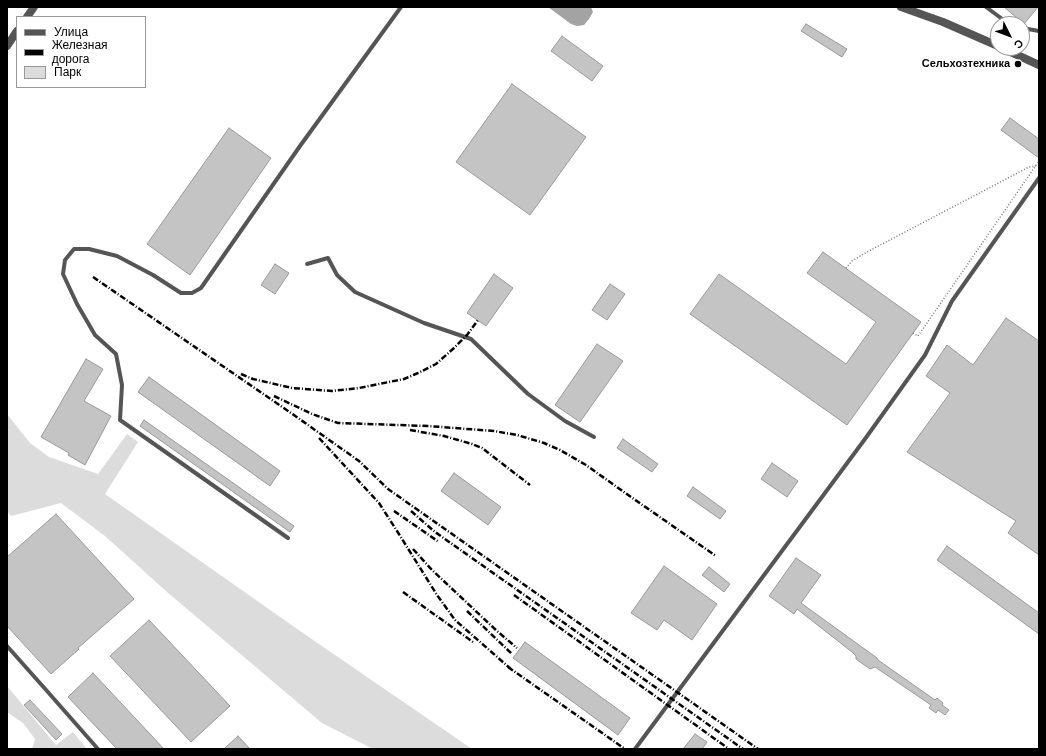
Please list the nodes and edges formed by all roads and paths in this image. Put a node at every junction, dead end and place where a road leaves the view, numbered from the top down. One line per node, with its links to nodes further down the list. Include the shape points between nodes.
1 (34, 7): 5 (street)
2 (401, 7): 19 (lane, via 201,288 192,293 181,293 117,256 89,249 74,249 65,260 63,274 77,304 95,335 116,354 122,385 120,420)
3 (901, 7): 8 (street)
4 (986, 7): 6 (lane)
5 (28, 16)
6 (998, 16)
7 (16, 33): 9 (street)
8 (990, 43)
9 (7, 46)
10 (1019, 56): 11 (street)
11 (1039, 65)
12 (1039, 161): 13 (path)
13 (1036, 166): 16 (path, via 1029,167 867,252); 17 (path, via 918,336)
14 (1039, 178): 22 (lane, via 952,301 925,355)
15 (307, 264): 18 (lane, via 328,258 337,274 355,292 424,323 471,338 528,394 565,421)
16 (846, 268)
17 (913, 333)
18 (594, 437)
19 (288, 538)
20 (7, 646): 21 (lane)
21 (98, 749)
22 (635, 749)

